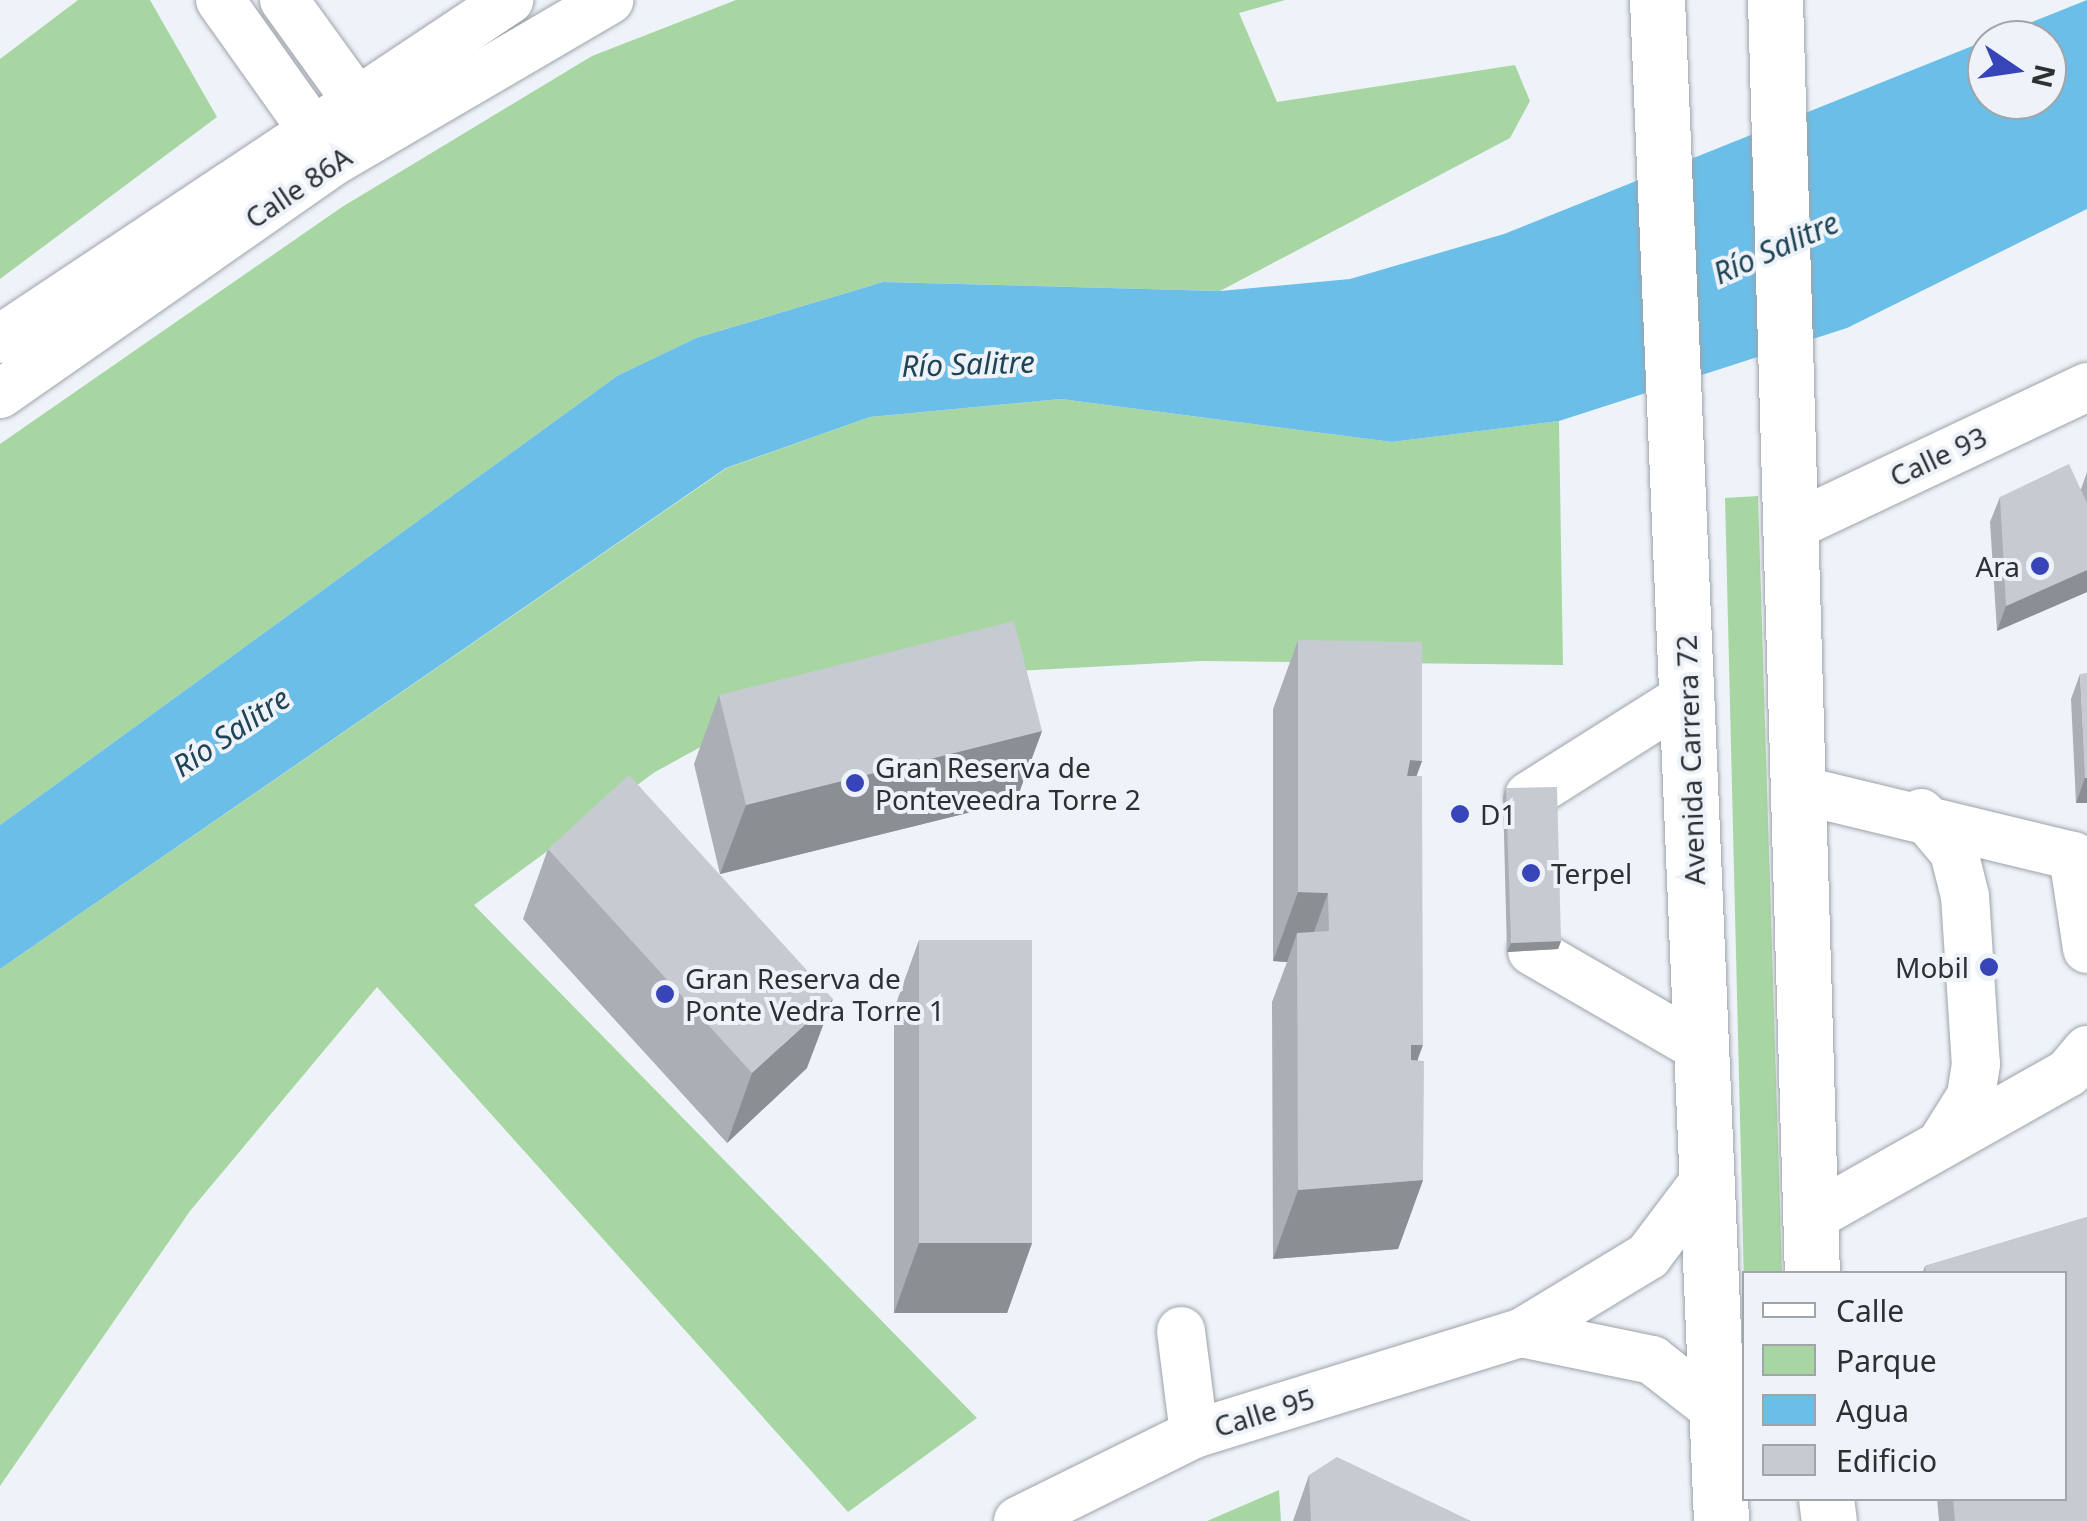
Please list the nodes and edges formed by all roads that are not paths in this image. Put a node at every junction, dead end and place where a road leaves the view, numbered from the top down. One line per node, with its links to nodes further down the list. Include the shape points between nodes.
1 (220, 0): 8 (street)
2 (284, 0): 7 (street)
3 (509, 0): 7 (street, Calle 86A)
4 (609, 0): 7 (street, Calle 86A)
5 (1657, 0): 13 (highway, Avenida Carrera 72)
6 (1775, 0): 12 (highway)
7 (367, 115): 8 (street, Calle 86A)
8 (322, 144): 9 (street, Calle 86A); 11 (street, Calle 86A)
9 (0, 339)
10 (2087, 387): 12 (street, Calle 93)
11 (0, 394)
12 (1789, 528): 14 (highway)
13 (1687, 696): 15 (street); 19 (highway, Avenida Carrera 72)
14 (1796, 789): 16 (street); 23 (highway)
15 (1529, 796)
16 (1921, 813): 17 (street, via 2073,856); 21 (street, via 1954,852 1966,896 1976,1064 1971,1096)
17 (2087, 950)
18 (1532, 951): 19 (street)
19 (1702, 1049): 22 (highway, Avenida Carrera 72)
20 (2087, 1050): 21 (street, via 2068,1072)
21 (1941, 1144): 23 (street)
22 (1707, 1178): 26 (street, Calle 95, via 1648,1256); 27 (highway, Avenida Carrera 72)
23 (1809, 1219): 24 (highway)
24 (1812, 1271)
25 (1181, 1330): 28 (street)
26 (1522, 1333): 27 (street, Calle 95, via 1652,1360); 28 (street, Calle 95)
27 (1716, 1410): 30 (highway, Avenida Carrera 72)
28 (1194, 1434): 29 (street, Calle 95)
29 (1018, 1521)
30 (1721, 1521)

